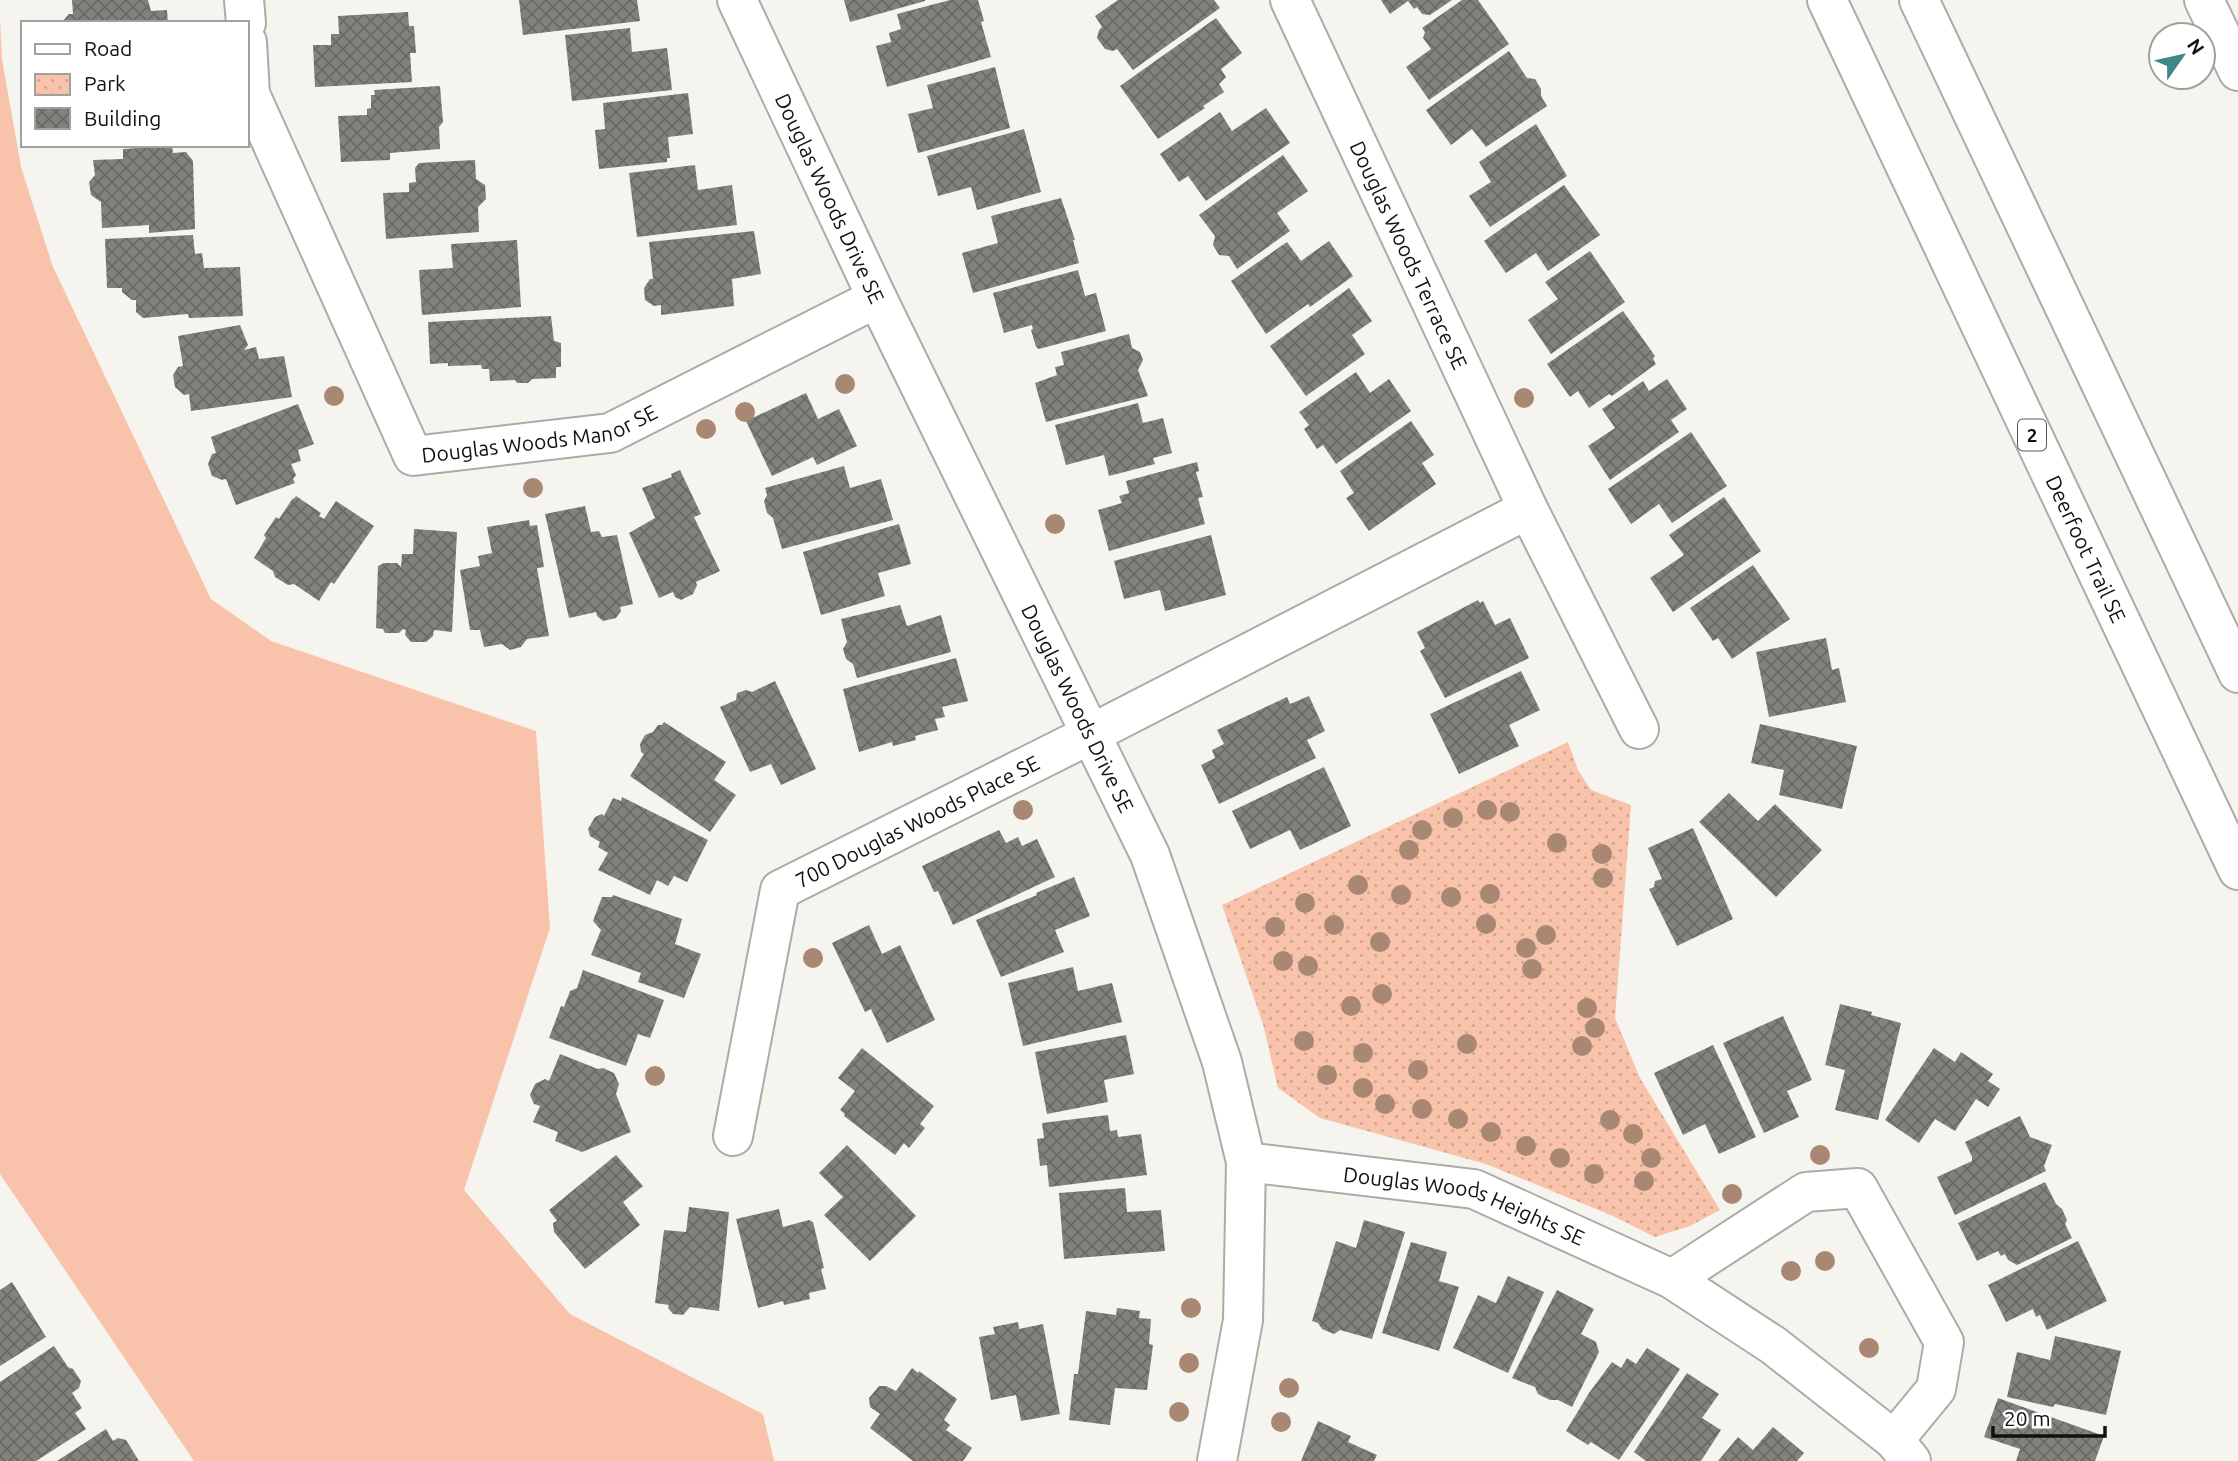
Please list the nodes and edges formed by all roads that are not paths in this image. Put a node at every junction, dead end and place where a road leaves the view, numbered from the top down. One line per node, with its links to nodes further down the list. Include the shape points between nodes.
1 (244, 0): 7 (main road)
2 (737, 0): 10 (main road, Douglas Woods Drive SE)
3 (1290, 0): 11 (main road, Douglas Woods Terrace SE)
4 (1827, 0): 15 (main road, Deerfoot Trail SE / 2)
5 (1919, 0): 12 (main road)
6 (2204, 0): 9 (main road)
7 (246, 21)
8 (248, 59): 10 (main road, Douglas Woods Manor SE, via 250,94 413,456 610,433)
9 (2238, 71)
10 (877, 298): 14 (main road, Douglas Woods Drive SE)
11 (1528, 509): 13 (main road, Douglas Woods Terrace SE); 14 (main road)
12 (2238, 673)
13 (1639, 729)
14 (1091, 734): 16 (main road, 700 Douglas Woods Place SE, via 780,890); 17 (main road, Douglas Woods Drive SE, via 1150,855 1223,1062)
15 (2238, 870)
16 (733, 1136)
17 (1246, 1162): 18 (main road, Douglas Woods Heights SE, via 1474,1189); 20 (main road, Douglas Woods Drive SE, via 1243,1320)
18 (1672, 1279): 19 (main road, Douglas Woods Heights SE, via 1773,1345); 19 (main road, Douglas Woods Heights SE, via 1806,1192 1858,1188 1944,1342 1936,1389)
19 (1903, 1450)
20 (1217, 1461)

